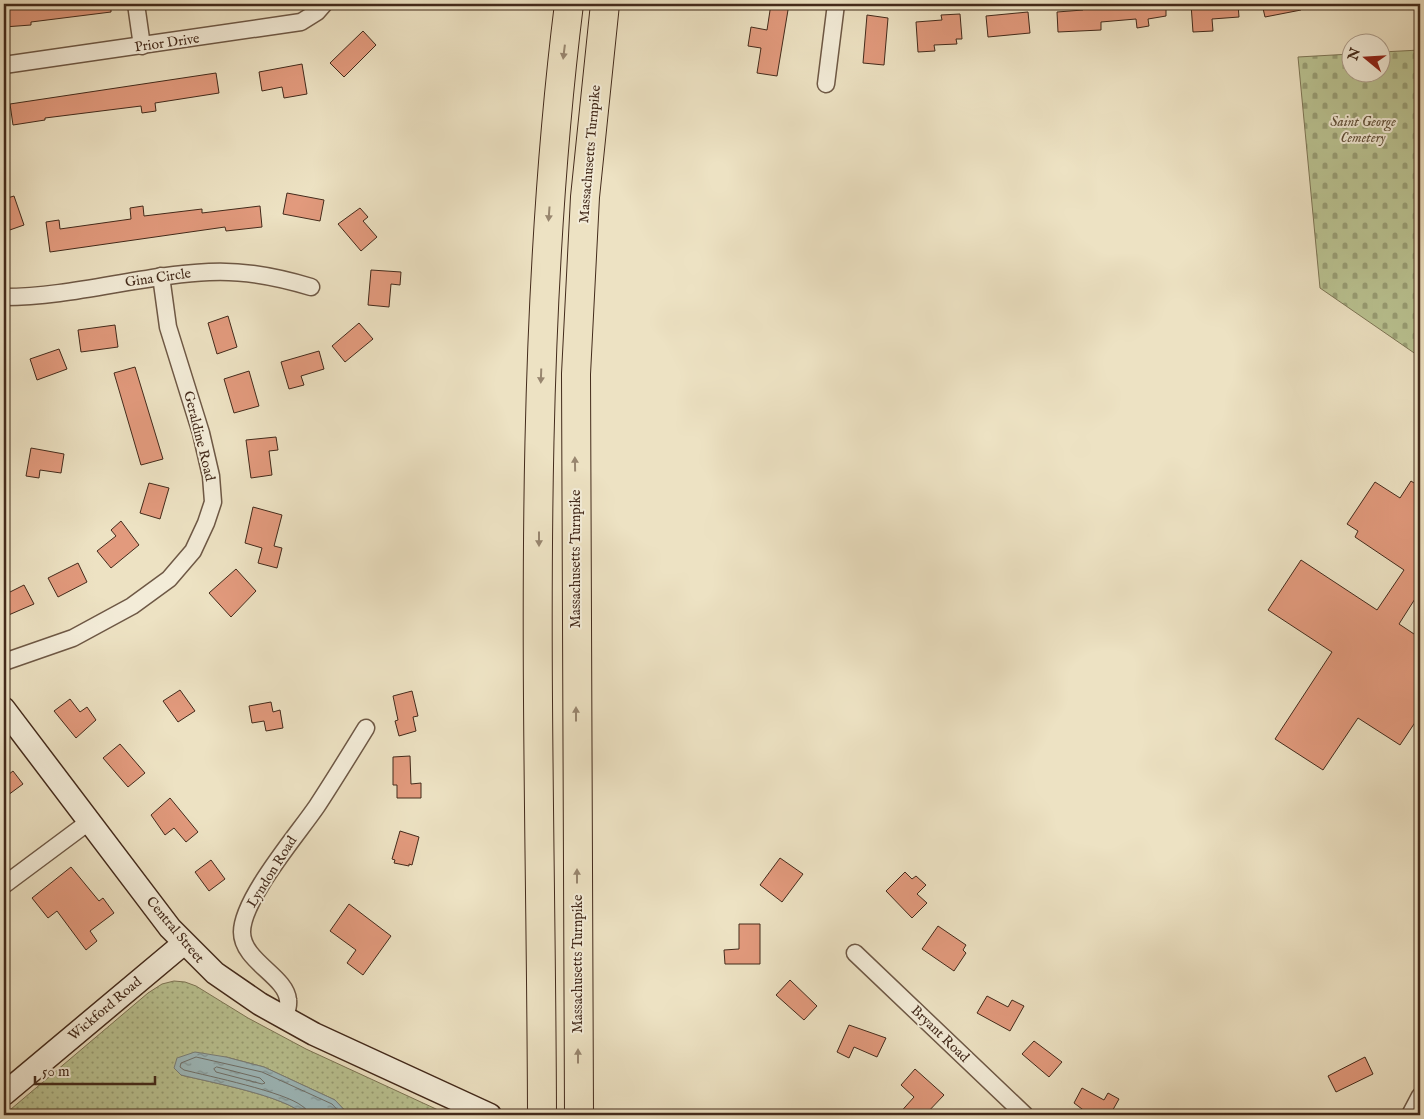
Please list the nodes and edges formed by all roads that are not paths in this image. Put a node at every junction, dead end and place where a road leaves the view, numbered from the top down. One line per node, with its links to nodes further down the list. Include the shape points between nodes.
1 (136, 4): 6 (street)
2 (324, 4): 6 (street, Prior Drive, via 318,12 301,22)
3 (569, 4): 22 (highway, one-way to 22, via 547,233 540,430)
4 (605, 4): 23 (highway, Massachusetts Turnpike, one-way to 4, via 575,384 586,187)
5 (836, 4): 8 (street)
6 (142, 46): 7 (street, Prior Drive)
7 (4, 65)
8 (826, 84)
9 (161, 276): 10 (street, Gina Circle, via 210,272 254,274); 11 (street, Gina Circle, via 40,297); 12 (street, Geraldine Road, via 168,327 211,476 213,502 194,552 169,579 132,606 73,638)
10 (311, 287)
11 (4, 297)
12 (4, 662)
13 (4, 709): 15 (main road, Central Street)
14 (366, 728): 19 (street, Lyndon Road, via 317,806 272,868 243,922 246,947 284,989 288,999)
15 (90, 821): 16 (street); 17 (main road, Central Street)
16 (4, 885)
17 (183, 944): 19 (main road, Central Street, via 214,973); 20 (main road, Wickford Road)
18 (855, 953): 25 (street, Bryant Road)
19 (284, 1019): 24 (main road, Central Street)
20 (4, 1094)
21 (1420, 1096): 26 (street)
22 (542, 1104)
23 (578, 1110)
24 (490, 1115)
25 (1025, 1115)
26 (1410, 1115)

